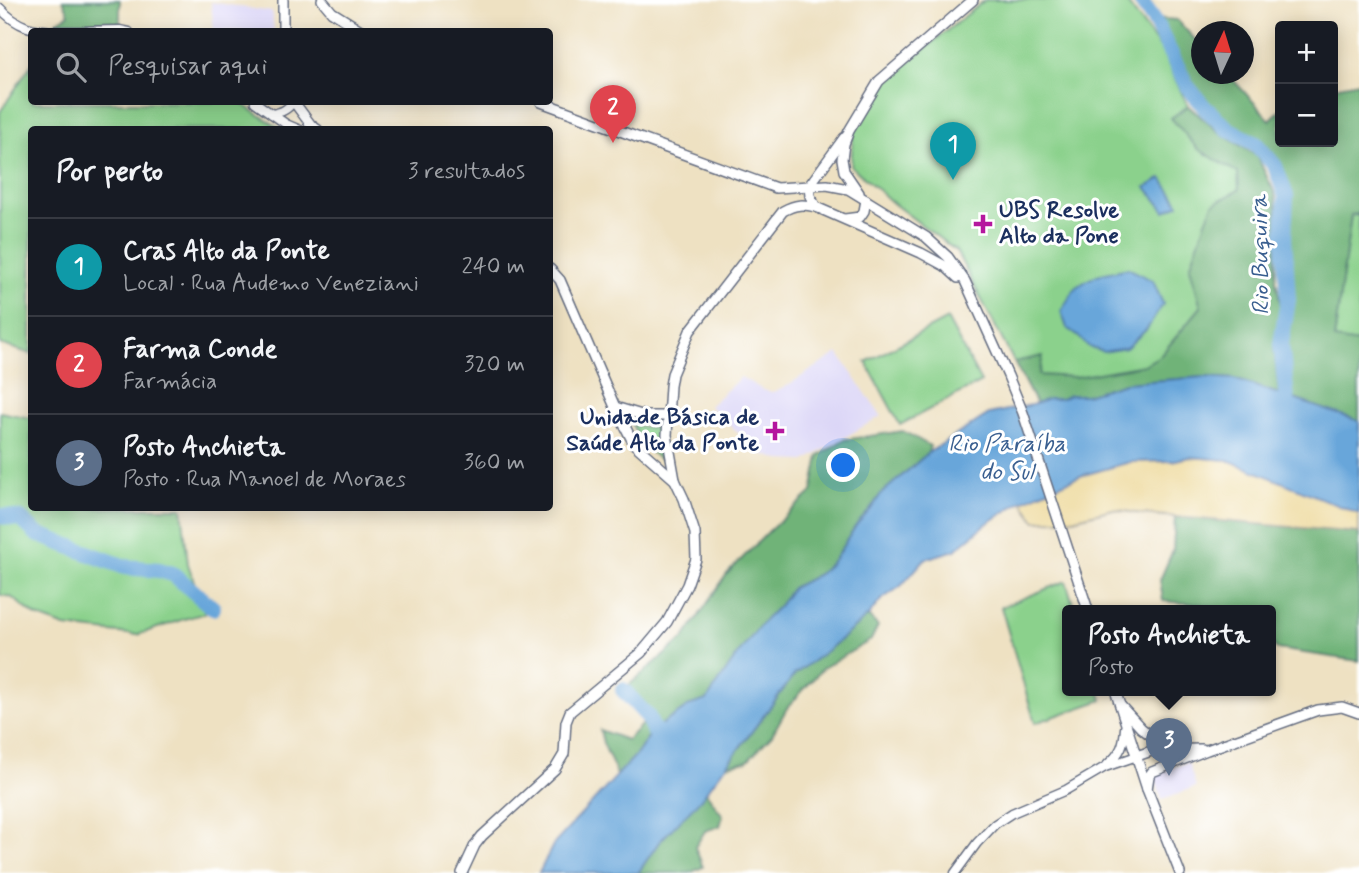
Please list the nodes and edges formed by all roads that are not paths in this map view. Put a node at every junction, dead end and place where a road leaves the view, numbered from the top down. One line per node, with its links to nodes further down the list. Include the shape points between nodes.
1 (283, 0): 6 (main road)
2 (322, 0): 7 (main road)
3 (973, 0): 15 (main road, via 879,80)
4 (0, 8): 5 (street, via 8,17)
5 (35, 28)
6 (283, 28)
7 (358, 28)
8 (259, 105): 12 (street)
9 (291, 105): 12 (street)
10 (296, 105): 14 (main road)
11 (549, 105): 17 (main road)
12 (272, 114): 13 (street)
13 (291, 126)
14 (312, 126)
15 (849, 131): 16 (main road); 18 (main road, via 844,171)
16 (809, 186): 17 (main road); 18 (main road, via 838,186); 19 (main road)
17 (776, 188): 20 (main road, via 785,198)
18 (863, 198): 21 (main road, via 860,217); 23 (main road, via 926,237 948,257)
19 (816, 207): 20 (main road, via 794,204); 21 (main road)
20 (783, 211): 25 (main road, via 690,331 672,374)
21 (844, 219): 23 (main road, via 921,253)
22 (553, 272): 24 (main road)
23 (968, 286): 27 (main road, via 1023,413)
24 (615, 407): 25 (main road, via 645,416); 26 (main road, via 634,444)
25 (667, 416): 26 (main road)
26 (675, 480): 36 (main road, via 695,533 696,558 667,622 641,653 570,712 564,754 555,769 481,836)
27 (1086, 605)
28 (1117, 698): 30 (main road); 31 (main road, via 1141,728)
29 (1359, 713): 32 (main road, via 1342,707 1318,710)
30 (1125, 727): 33 (main road); 34 (street, via 1121,751)
31 (1168, 749): 32 (main road); 33 (main road)
32 (1207, 750): 35 (main road, via 1152,772)
33 (1137, 756): 34 (street); 35 (main road)
34 (1105, 767): 37 (street, via 995,824)
35 (1147, 789): 38 (main road)
36 (462, 873)
37 (955, 873)
38 (1180, 873)

